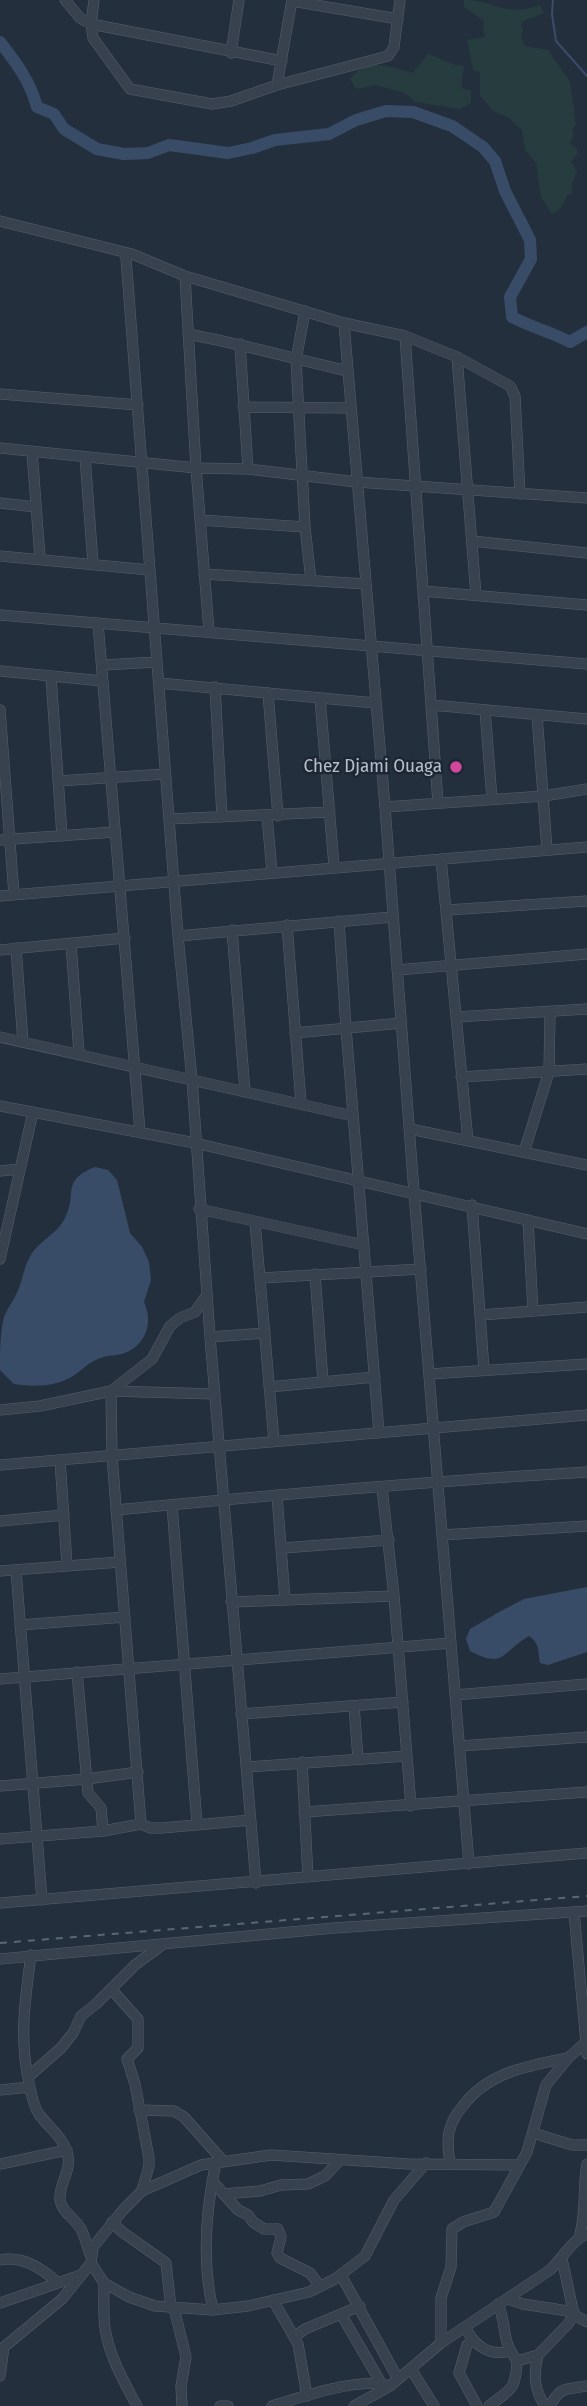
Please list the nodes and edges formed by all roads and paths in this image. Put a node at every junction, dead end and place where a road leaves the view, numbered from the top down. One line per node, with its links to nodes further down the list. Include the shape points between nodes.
1 (65, 0): 7 (street)
2 (94, 0): 7 (street)
3 (239, 0): 8 (street)
4 (292, 0): 6 (street); 9 (street)
5 (400, 0): 6 (street)
6 (398, 19): 10 (street, via 388,56)
7 (91, 24): 8 (street); 10 (street, via 93,38 133,90 212,104)
8 (231, 53): 9 (street)
9 (282, 61): 10 (street)
10 (277, 85)
11 (0, 221): 12 (street)
12 (132, 254): 13 (street); 23 (street, via 126,258)
13 (185, 276): 14 (street); 16 (street)
14 (306, 312): 15 (street); 20 (street)
15 (344, 323): 17 (street); 21 (street)
16 (188, 334): 18 (street); 31 (street)
17 (405, 336): 19 (street); 35 (street)
18 (240, 344): 20 (street); 25 (street)
19 (457, 357): 36 (street); 37 (street, via 513,390)
20 (296, 360): 21 (street); 24 (street)
21 (348, 370): 26 (street)
22 (0, 394): 23 (street)
23 (138, 405): 30 (street)
24 (299, 406): 25 (street); 26 (street); 33 (street)
25 (243, 407): 32 (street)
26 (351, 408): 34 (street)
27 (0, 448): 28 (street)
28 (32, 451): 29 (street); 40 (street)
29 (85, 457): 30 (street); 47 (street)
30 (141, 462): 31 (street); 48 (street)
31 (196, 468): 32 (street); 41 (street)
32 (248, 470): 33 (street)
33 (302, 475): 34 (street); 42 (street)
34 (357, 482): 35 (street); 51 (street)
35 (415, 486): 36 (street); 52 (street)
36 (466, 490): 37 (street); 43 (street)
37 (520, 494): 38 (street)
38 (587, 498)
39 (0, 503): 40 (street)
40 (36, 507): 46 (street)
41 (200, 520): 42 (street); 49 (street)
42 (305, 527): 50 (street)
43 (472, 541): 44 (street); 53 (street)
44 (587, 553)
45 (0, 556): 46 (street)
46 (40, 558): 47 (street)
47 (93, 563): 48 (street)
48 (150, 570): 57 (street)
49 (204, 574): 50 (street); 58 (street)
50 (311, 580): 51 (street)
51 (366, 584): 59 (street)
52 (422, 591): 53 (street); 60 (street)
53 (476, 595): 54 (street)
54 (587, 606)
55 (0, 615): 56 (street)
56 (99, 623): 57 (street); 63 (street)
57 (154, 627): 58 (street); 61 (street)
58 (209, 631): 59 (street)
59 (370, 646): 60 (street); 71 (street)
60 (427, 651): 62 (street); 72 (street)
61 (157, 662): 63 (street); 67 (street)
62 (587, 664)
63 (103, 665): 66 (street)
64 (0, 671): 65 (street)
65 (51, 677): 66 (street); 79 (street)
66 (103, 681): 78 (street)
67 (159, 683): 68 (street); 77 (street)
68 (215, 687): 69 (street); 88 (street)
69 (268, 693): 70 (street); 87 (street)
70 (320, 698): 71 (street); 86 (street)
71 (375, 703): 85 (street)
72 (430, 705): 74 (street); 84 (street)
73 (0, 710): 80 (street)
74 (485, 710): 75 (street); 83 (street)
75 (537, 715): 76 (street); 82 (street)
76 (587, 719)
77 (166, 774): 78 (street); 89 (street)
78 (110, 778): 79 (street); 90 (street)
79 (58, 781): 91 (street)
80 (2, 786): 92 (street)
81 (587, 789): 82 (street)
82 (544, 796): 83 (street); 94 (street)
83 (492, 799): 84 (street)
84 (438, 803): 85 (street)
85 (385, 807): 96 (street)
86 (330, 812): 87 (street); 97 (street)
87 (273, 816): 88 (street); 98 (street)
88 (222, 817): 89 (street)
89 (169, 819): 99 (street)
90 (115, 832): 91 (street); 100 (street)
91 (62, 836): 92 (street)
92 (5, 840): 101 (street)
93 (587, 847): 94 (street)
94 (547, 850): 95 (street)
95 (441, 859): 96 (street); 104 (street)
96 (389, 863): 97 (street); 105 (street)
97 (334, 866): 98 (street)
98 (272, 872): 99 (street)
99 (174, 882): 100 (street); 109 (street)
100 (120, 887): 101 (street); 110 (street)
101 (13, 895): 102 (street)
102 (0, 896)
103 (587, 901): 104 (street)
104 (447, 910): 115 (street)
105 (392, 917): 106 (street); 116 (street)
106 (339, 921): 107 (street); 121 (street)
107 (287, 925): 108 (street); 122 (street)
108 (232, 930): 109 (street); 131 (street)
109 (178, 936): 130 (street)
110 (125, 938): 111 (street); 126 (street)
111 (71, 944): 112 (street); 125 (street)
112 (16, 948): 113 (street); 124 (street)
113 (0, 950)
114 (587, 954): 115 (street)
115 (452, 966): 116 (street); 119 (street)
116 (397, 970): 120 (street)
117 (587, 1009): 118 (street)
118 (550, 1012): 119 (street); 128 (street)
119 (456, 1017): 129 (street)
120 (401, 1023): 121 (street); 136 (street)
121 (346, 1028): 122 (street); 135 (street)
122 (295, 1033): 132 (street)
123 (0, 1037): 124 (street)
124 (23, 1042): 125 (street)
125 (79, 1053): 126 (street)
126 (133, 1067): 130 (street); 137 (street)
127 (587, 1069): 128 (street)
128 (549, 1072): 129 (street); 140 (street)
129 (461, 1077): 138 (street)
130 (192, 1079): 131 (street); 139 (street)
131 (245, 1092): 132 (street)
132 (301, 1103): 135 (street)
133 (0, 1106): 134 (street)
134 (33, 1112): 137 (street); 142 (street)
135 (353, 1116): 144 (street)
136 (410, 1129): 138 (street); 145 (street)
137 (139, 1132): 139 (street)
138 (468, 1141): 140 (street)
139 (195, 1143): 144 (street); 147 (street)
140 (524, 1152): 141 (street)
141 (587, 1165)
142 (20, 1169): 143 (street); 150 (street)
143 (0, 1171)
144 (359, 1181): 145 (street); 152 (street)
145 (414, 1192): 146 (street); 154 (street)
146 (472, 1205): 148 (street); 161 (street)
147 (199, 1209): 149 (street); 158 (street)
148 (528, 1220): 151 (street); 160 (street)
149 (255, 1222): 152 (street); 157 (street)
150 (3, 1231): 153 (street)
151 (587, 1234)
152 (364, 1245): 155 (street)
153 (0, 1259)
154 (421, 1269): 155 (street); 166 (street)
155 (367, 1270): 156 (street); 167 (street)
156 (315, 1274): 157 (street); 168 (street)
157 (261, 1278): 162 (street)
158 (206, 1296): 163 (street); 170 (street, via 195,1312 170,1326 152,1359)
159 (587, 1307): 160 (street)
160 (533, 1311): 161 (street)
161 (481, 1315): 165 (street)
162 (265, 1333): 163 (street); 169 (street)
163 (209, 1338): 171 (street)
164 (587, 1364): 165 (street)
165 (484, 1370): 166 (street)
166 (429, 1374): 174 (street)
167 (375, 1377): 168 (street); 175 (street)
168 (323, 1382): 169 (street)
169 (270, 1387): 176 (street)
170 (111, 1391): 171 (street); 172 (street); 178 (street)
171 (215, 1394): 177 (street)
172 (0, 1410)
173 (587, 1415): 174 (street)
174 (434, 1429): 175 (street); 182 (street)
175 (379, 1433): 176 (street)
176 (274, 1441): 177 (street)
177 (219, 1446): 178 (street); 185 (street)
178 (112, 1456): 179 (street); 187 (street)
179 (60, 1460): 180 (street); 188 (street)
180 (0, 1465)
181 (587, 1472): 182 (street)
182 (439, 1480): 183 (street); 191 (street)
183 (382, 1488): 184 (street); 192 (street)
184 (277, 1495): 185 (street); 193 (street)
185 (223, 1499): 186 (street); 200 (street)
186 (172, 1505): 187 (street); 206 (street)
187 (116, 1510): 194 (street)
188 (64, 1515): 189 (street); 195 (street)
189 (0, 1521)
190 (587, 1526): 191 (street)
191 (443, 1535): 203 (street)
192 (389, 1540): 193 (street); 198 (street)
193 (282, 1548): 199 (street)
194 (120, 1562): 195 (street); 201 (street)
195 (67, 1565): 196 (street)
196 (16, 1570): 197 (street); 202 (street)
197 (0, 1571)
198 (394, 1596): 199 (street); 204 (street)
199 (285, 1600): 200 (street)
200 (231, 1602): 205 (street)
201 (125, 1617): 202 (street); 207 (street)
202 (20, 1625): 209 (street)
203 (451, 1643): 204 (street); 212 (street)
204 (399, 1646): 205 (street); 213 (street)
205 (238, 1660): 206 (street); 215 (street)
206 (183, 1666): 207 (street); 232 (street)
207 (129, 1668): 208 (street); 222 (street)
208 (77, 1672): 209 (street); 223 (street)
209 (24, 1676): 210 (street); 224 (street)
210 (0, 1679)
211 (587, 1684): 212 (street)
212 (456, 1695): 217 (street)
213 (402, 1702): 214 (street); 218 (street)
214 (354, 1706): 215 (street); 219 (street)
215 (241, 1713): 221 (street)
216 (587, 1737): 217 (street)
217 (460, 1746): 227 (street)
218 (407, 1756): 219 (street); 228 (street)
219 (358, 1759): 220 (street)
220 (302, 1762): 221 (street); 229 (street)
221 (247, 1767): 230 (street)
222 (138, 1772): 223 (street); 231 (street)
223 (86, 1779): 224 (street); 233 (street, via 88,1793 101,1808)
224 (31, 1784): 225 (street); 234 (street)
225 (0, 1786)
226 (587, 1792): 227 (street)
227 (464, 1802): 228 (street); 237 (street)
228 (411, 1806): 229 (street)
229 (304, 1812): 238 (street)
230 (251, 1820): 232 (street); 239 (street)
231 (141, 1824): 232 (street, via 162,1828); 233 (street)
232 (197, 1824)
233 (103, 1831): 234 (street)
234 (35, 1836): 235 (street); 240 (street)
235 (0, 1839)
236 (587, 1853): 237 (street)
237 (469, 1864): 238 (street)
238 (308, 1877): 239 (street)
239 (256, 1883): 240 (street)
240 (42, 1900): 241 (street)
241 (0, 1903)
242 (587, 1911): 243 (street)
243 (574, 1912): 244 (street); 248 (street)
244 (162, 1945): 245 (street); 247 (street)
245 (31, 1955): 246 (street); 251 (street, via 23,2022)
246 (0, 1959)
247 (111, 1989): 251 (street, via 80,2016 73,2033); 253 (street, via 138,2020 138,2048 127,2060)
248 (586, 2042): 249 (street); 250 (street)
249 (587, 2054)
250 (568, 2058): 254 (street, via 546,2085); 260 (street, via 515,2068 471,2094 448,2131)
251 (29, 2082): 252 (street); 256 (street, via 38,2113)
252 (0, 2090)
253 (139, 2110): 257 (street, via 174,2111 184,2117); 265 (street, via 149,2158)
254 (533, 2133): 255 (street); 263 (street)
255 (587, 2145)
256 (67, 2150): 261 (street); 269 (street, via 69,2165 60,2202 81,2229)
257 (220, 2161): 258 (street, via 271,2155); 264 (street); 265 (street)
258 (339, 2161): 259 (street); 266 (street, via 325,2176 308,2184)
259 (426, 2163): 260 (street); 273 (street, via 394,2200 365,2256)
260 (450, 2163): 263 (street)
261 (0, 2164)
262 (587, 2164): 268 (street)
263 (520, 2165): 290 (street, via 494,2212 452,2229 451,2267 441,2298)
264 (212, 2181): 266 (street); 283 (street, via 206,2262)
265 (142, 2191): 267 (street)
266 (223, 2194): 276 (street, via 257,2225 278,2229 281,2237 276,2253 310,2273)
267 (112, 2222): 269 (street, via 93,2247); 282 (street, via 166,2263)
268 (584, 2237): 270 (street)
269 (91, 2259): 272 (street); 275 (street)
270 (562, 2259): 277 (street); 284 (street)
271 (0, 2260): 274 (street, via 31,2264)
272 (81, 2275): 274 (street); 295 (street, via 62,2299 4,2347)
273 (341, 2275): 276 (street); 281 (street)
274 (58, 2283): 279 (street)
275 (104, 2283): 282 (street, via 129,2297); 300 (street, via 109,2346)
276 (320, 2286): 278 (street)
277 (508, 2299): 280 (street); 284 (street)
278 (273, 2300): 283 (street); 288 (street)
279 (0, 2303)
280 (498, 2304): 287 (street); 291 (street)
281 (360, 2306): 285 (street); 296 (street)
282 (173, 2308): 283 (street); 301 (street, via 186,2357)
283 (213, 2310)
284 (573, 2313): 286 (street); 292 (street)
285 (341, 2314): 288 (street); 296 (street)
286 (587, 2322)
287 (465, 2327): 289 (street); 290 (street)
288 (294, 2337): 298 (street)
289 (472, 2342): 291 (street, via 496,2353); 306 (street, via 458,2373)
290 (441, 2343): 294 (street)
291 (510, 2351): 293 (street)
292 (538, 2355): 293 (street); 308 (street, via 535,2385)
293 (517, 2361): 307 (street, via 513,2388)
294 (411, 2370): 296 (street); 305 (street)
295 (0, 2376)
296 (390, 2382): 298 (street, via 363,2383); 304 (street)
297 (587, 2386): 308 (street, via 562,2389)
298 (307, 2396): 299 (street)
299 (280, 2405)
300 (137, 2406)
301 (182, 2406)
302 (220, 2406): 303 (street)
303 (228, 2406)
304 (354, 2406)
305 (434, 2406)
306 (477, 2406)
307 (489, 2406)
308 (547, 2406)

